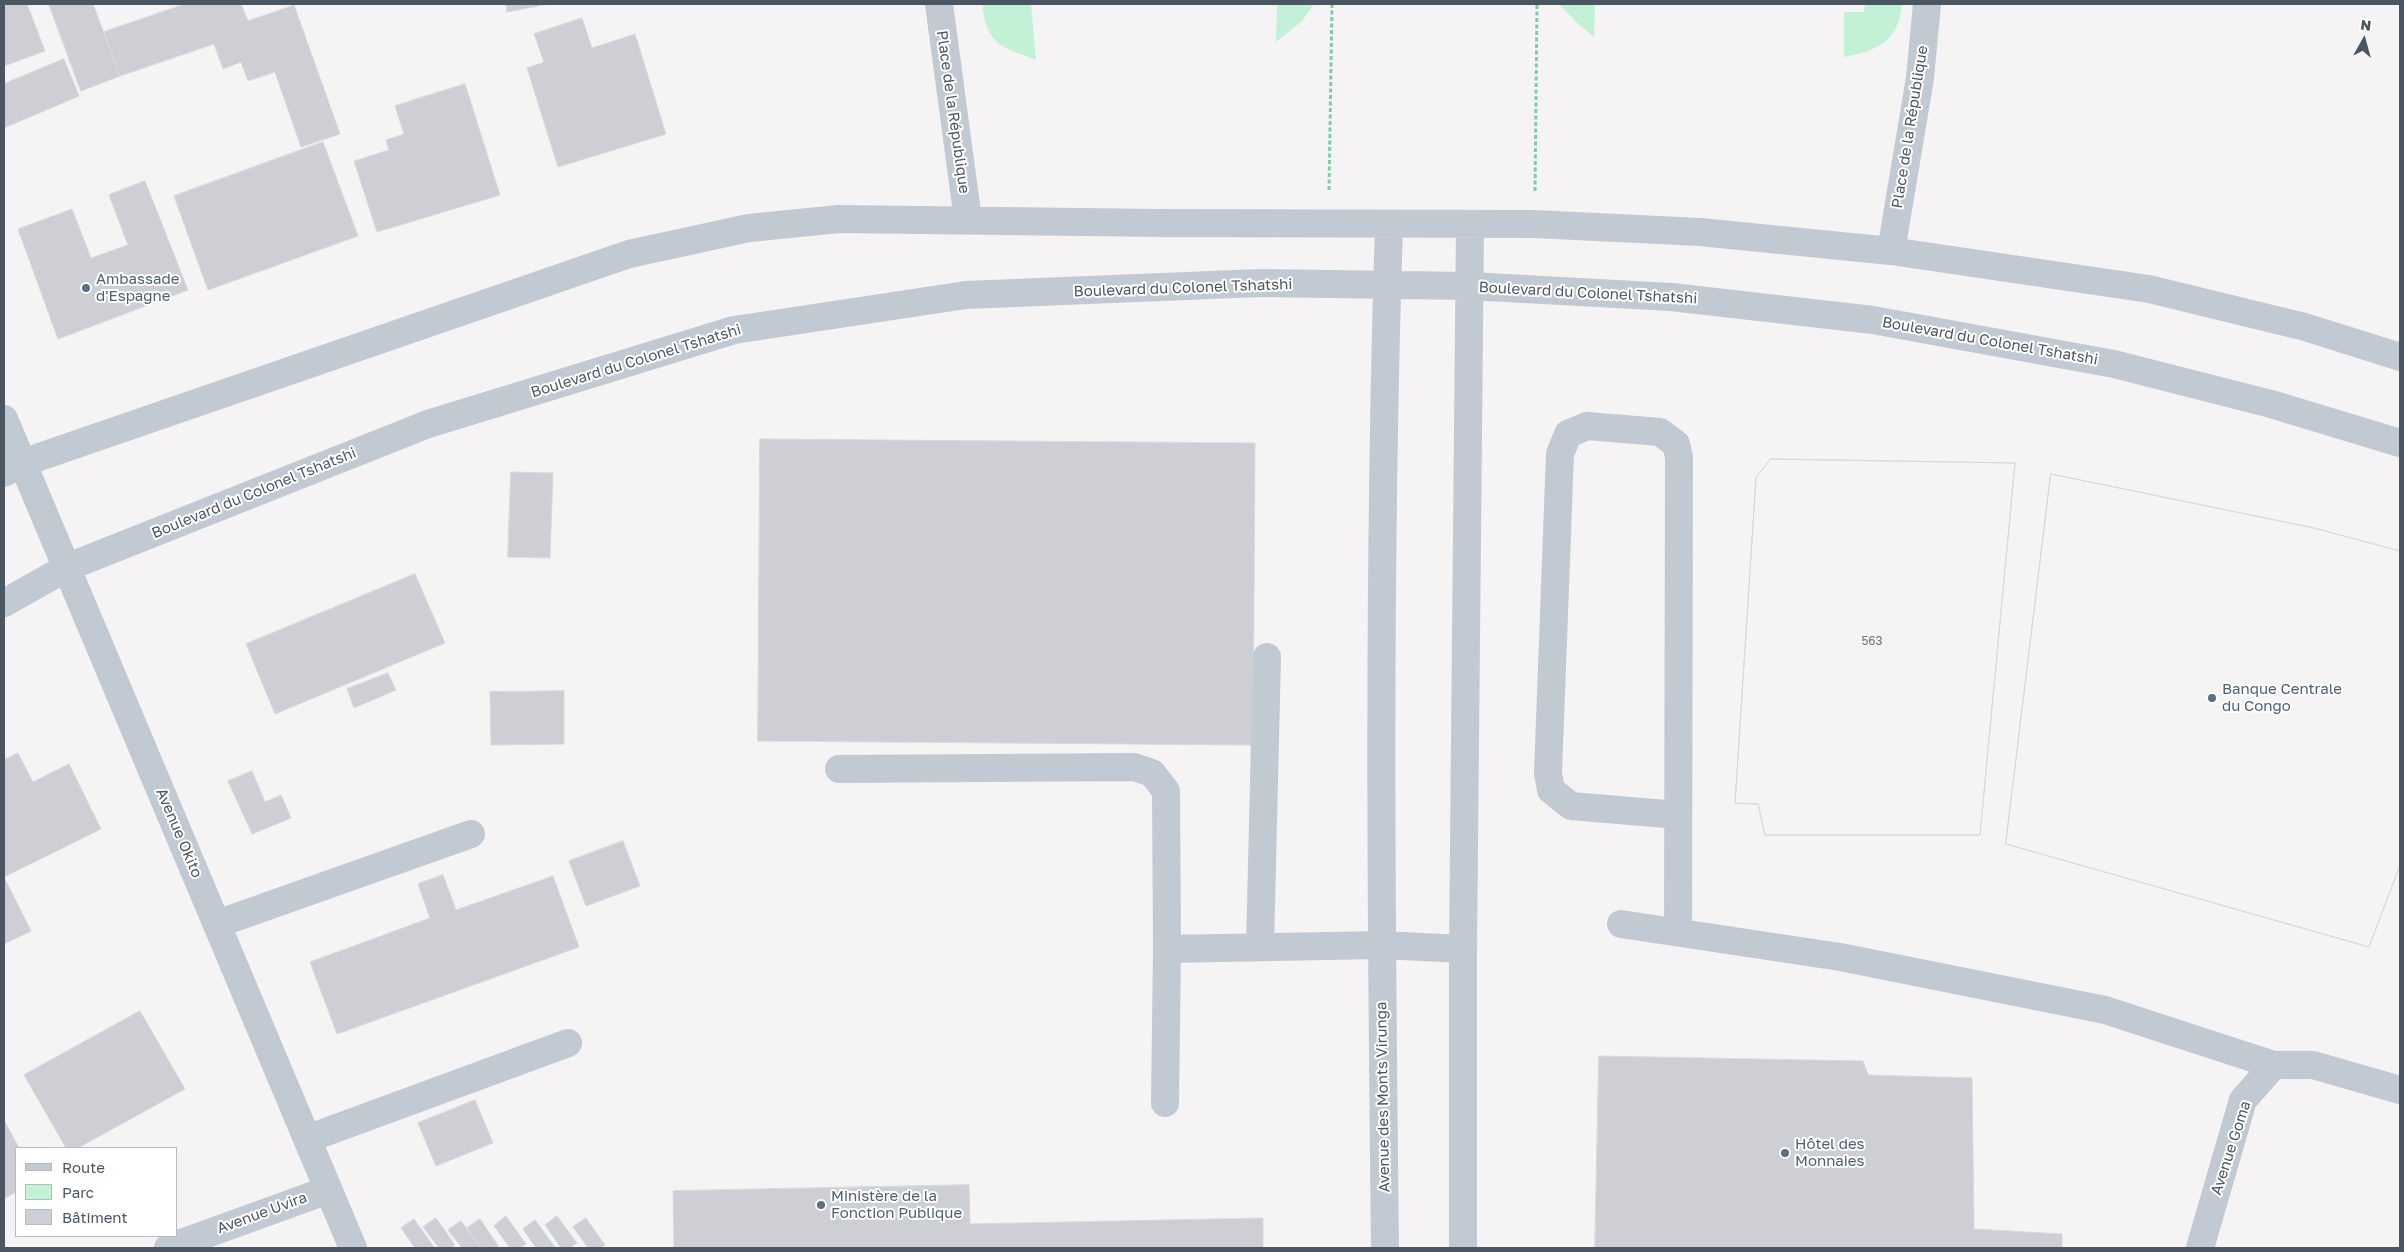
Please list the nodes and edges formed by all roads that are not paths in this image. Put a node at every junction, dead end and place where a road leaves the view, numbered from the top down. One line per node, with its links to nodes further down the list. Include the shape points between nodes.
1 (939, 4): 3 (street, Place de la République)
2 (1927, 4): 6 (street, Place de la République, via 1920,78)
3 (968, 220): 4 (street); 12 (street, via 839,219 749,228 629,254)
4 (1389, 224): 5 (street); 7 (street, Avenue des Monts Virunga)
5 (1470, 224): 6 (street, via 1700,232); 8 (street)
6 (1891, 251): 9 (street, via 2149,289 2305,327)
7 (1387, 285): 8 (street, Boulevard du Colonel Tshatshi); 13 (street, Boulevard du Colonel Tshatshi, via 1260,284 966,295 734,330 428,424); 22 (street, Avenue des Monts Virunga, via 1381,603)
8 (1469, 286): 11 (street, Boulevard du Colonel Tshatshi, via 1671,296 1873,320 2114,364 2271,404); 25 (street)
9 (2400, 357)
10 (4, 419): 12 (street, Avenue Okito)
11 (2400, 443)
12 (13, 468): 13 (street, Avenue Okito)
13 (68, 567): 14 (street, Boulevard du Colonel Tshatshi); 19 (street, Avenue Okito)
14 (4, 603)
15 (1267, 657): 23 (street)
16 (838, 769): 24 (street, via 1134,767 1152,773 1166,791)
17 (1678, 815): 17 (street, via 1679,457 1676,444 1660,432 1587,426 1568,434 1560,454 1548,773 1551,790 1570,806); 21 (street)
18 (471, 834): 19 (street)
19 (217, 924): 30 (street, Avenue Okito)
20 (1620, 924): 21 (street)
21 (1678, 931): 27 (street, via 1840,957 2105,1010)
22 (1381, 946): 23 (street); 25 (street); 34 (street, Avenue des Monts Virunga)
23 (1260, 948): 24 (street)
24 (1168, 949): 29 (street)
25 (1463, 949): 35 (street)
26 (568, 1043): 30 (street)
27 (2274, 1065): 28 (street, via 2313,1065); 36 (street, Avenue Goma, via 2243,1100)
28 (2400, 1090)
29 (1165, 1103)
30 (307, 1139): 31 (street, Avenue Okito)
31 (328, 1190): 32 (street, Avenue Uvira); 33 (street, Avenue Okito)
32 (168, 1248)
33 (353, 1248)
34 (1385, 1248)
35 (1463, 1248)
36 (2200, 1248)

